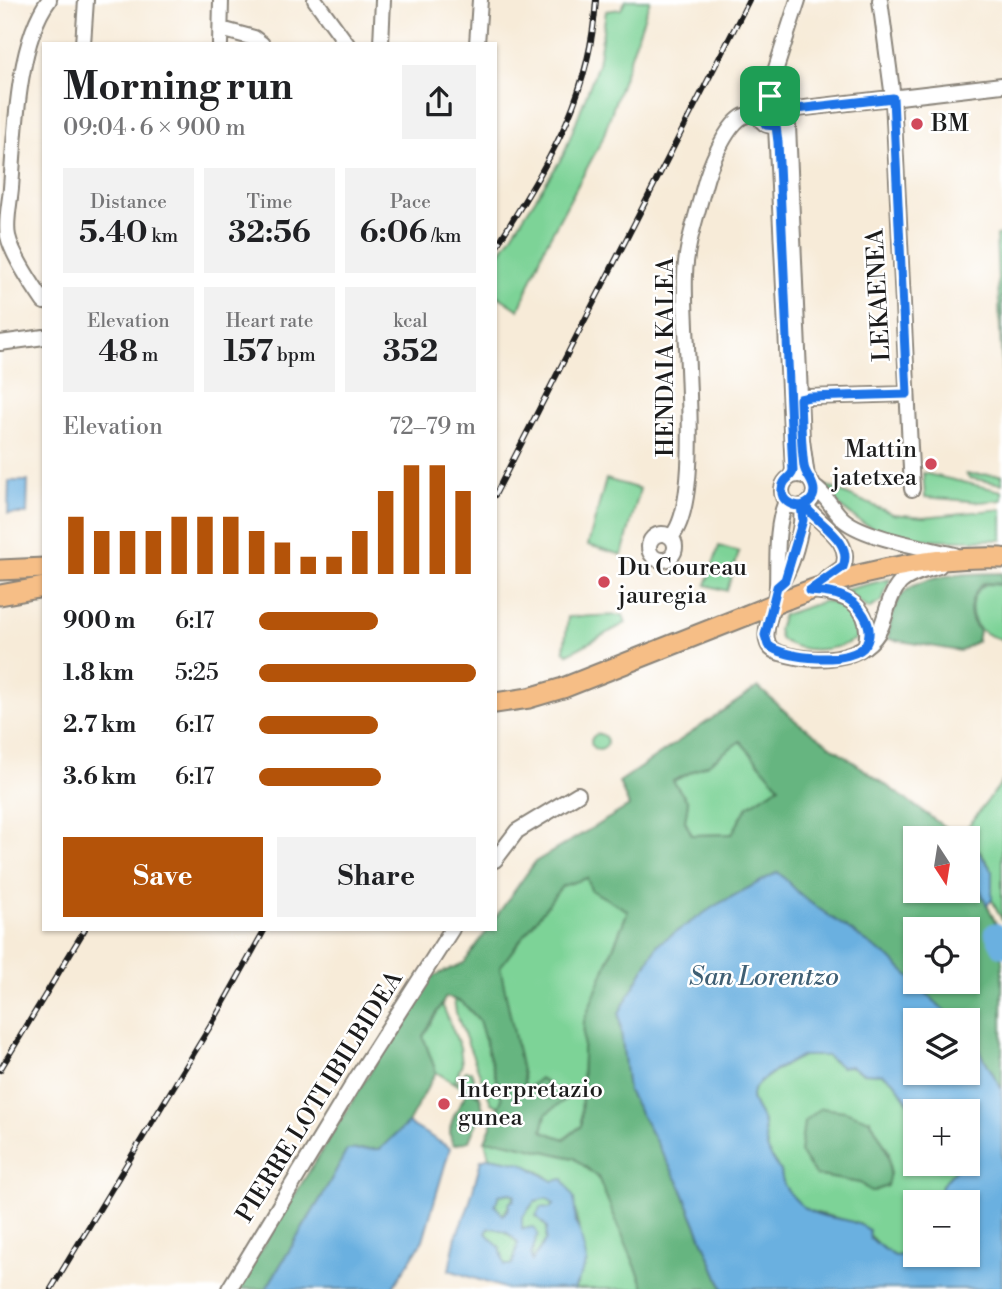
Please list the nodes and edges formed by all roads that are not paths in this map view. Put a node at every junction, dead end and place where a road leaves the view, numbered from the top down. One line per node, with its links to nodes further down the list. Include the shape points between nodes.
1 (49, 0): 20 (street, via 29,38 16,122 8,236)
2 (86, 0): 10 (street)
3 (221, 0): 9 (street)
4 (315, 0): 12 (street)
5 (383, 0): 13 (street)
6 (480, 0): 14 (street)
7 (798, 0): 16 (street)
8 (880, 0): 17 (street, LEKAENEA)
9 (220, 37): 11 (street)
10 (83, 42)
11 (259, 42)
12 (346, 42)
13 (380, 42)
14 (477, 42)
15 (1002, 85): 17 (street)
16 (764, 98): 18 (street); 19 (street, via 783,99)
17 (893, 98): 19 (street); 23 (street, LEKAENEA)
18 (757, 112): 19 (street, via 766,125); 30 (street, HENDAIA KALEA, via 741,118 720,148 708,172 691,237 684,293 689,478 680,528)
19 (783, 118): 24 (street, via 788,126); 25 (street)
20 (42, 299)
21 (42, 337): 22 (street)
22 (0, 343)
23 (907, 394): 24 (street); 27 (street, LEKAENEA)
24 (800, 399): 26 (street, via 804,469)
25 (791, 476): 26 (street); 28 (street, via 783,485)
26 (810, 482): 29 (street, via 813,498); 31 (street, via 852,525)
27 (912, 489)
28 (786, 501): 29 (street); 37 (street, via 776,574)
29 (803, 506): 36 (street, via 836,536 845,553 843,567); 37 (street)
30 (671, 537)
31 (964, 557): 32 (main road); 36 (main road, via 885,568); 39 (street, via 899,584 876,637)
32 (1002, 558)
33 (42, 568): 34 (main road)
34 (0, 570)
35 (42, 587): 38 (main road)
36 (809, 591): 37 (main road); 39 (street, via 852,602 866,620)
37 (782, 593): 39 (street, via 765,635 774,651 837,657); 40 (main road, bridge, via 745,616 563,688)
38 (0, 595)
39 (866, 644)
40 (497, 703)
41 (578, 794): 42 (street, via 517,831)
42 (497, 857)
43 (451, 931): 44 (street, PIERRE LOTI IBILBIDEA)
44 (229, 1289)

